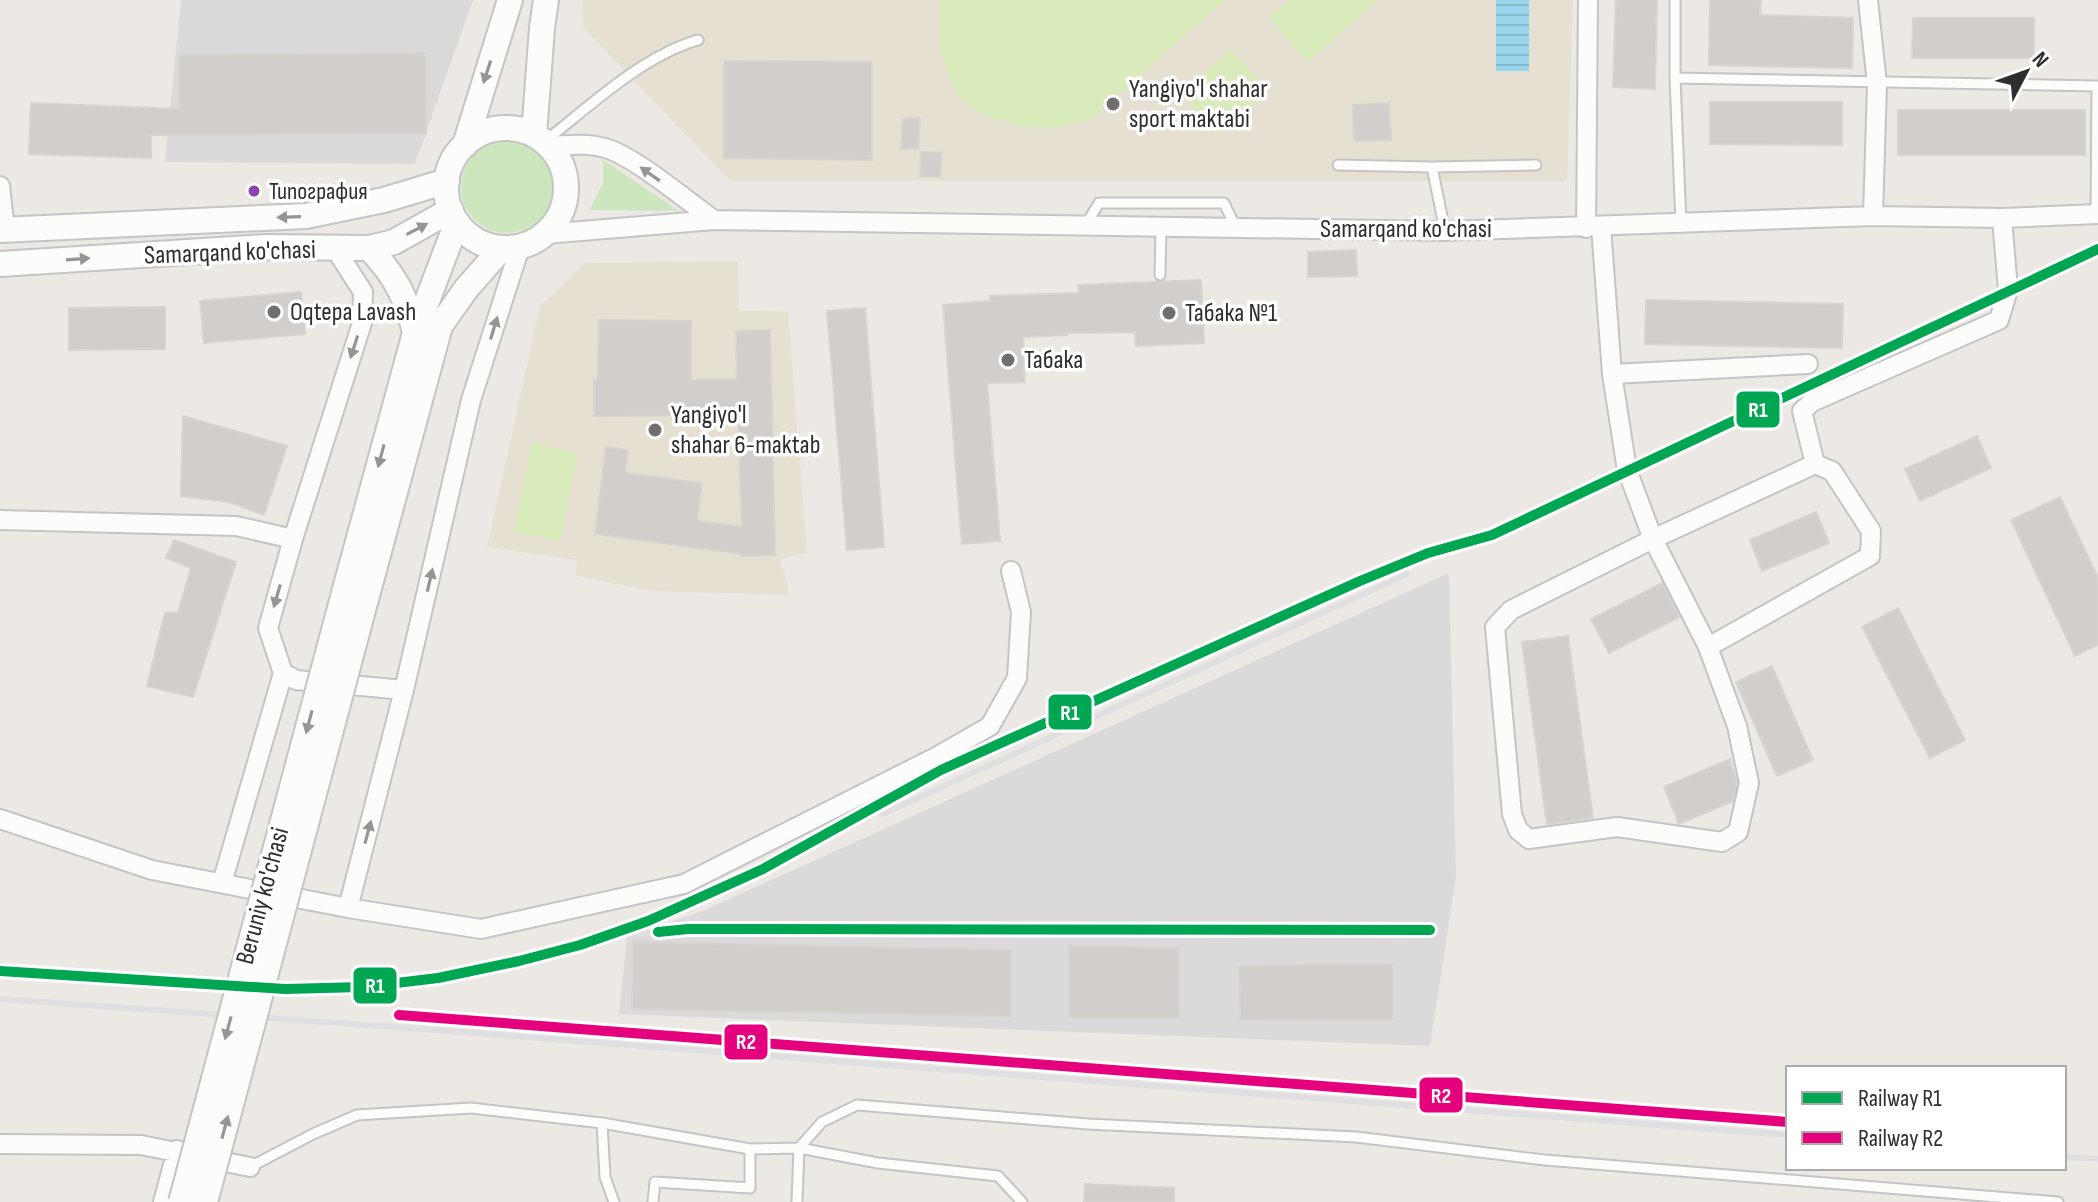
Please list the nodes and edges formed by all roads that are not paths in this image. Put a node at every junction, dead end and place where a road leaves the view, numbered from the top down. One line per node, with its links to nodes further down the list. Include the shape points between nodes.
1 (510, 0): 10 (main road, one-way to 10)
2 (546, 0): 9 (main road)
3 (1588, 0): 25 (street)
4 (1675, 0): 7 (lane)
5 (1868, 0): 8 (street)
6 (698, 40): 9 (lane, via 674,47 636,70)
7 (1675, 78): 8 (lane); 21 (lane)
8 (1877, 84): 16 (lane, via 2097,86); 18 (street)
9 (543, 141): 10 (main road, via 516,129 498,129); 20 (street, one-way to 9, via 607,148); 28 (main road, via 561,163 566,182 558,220)
10 (465, 145): 14 (main road, via 452,162)
11 (1338, 165): 13 (lane)
12 (1536, 165): 13 (lane)
13 (1432, 167): 27 (lane)
14 (447, 181): 17 (main road, Beruniy ko'chasi); 26 (main road, Samarqand ko'chasi, one-way to 26, via 306,216)
15 (0, 186): 26 (street)
16 (2097, 214): 19 (street, Samarqand ko'chasi)
17 (454, 216): 29 (main road, via 469,235 485,244); 30 (main road, Samarqand ko'chasi, one-way to 17); 34 (main road, Beruniy ko'chasi)
18 (1873, 216): 19 (street, Samarqand ko'chasi); 21 (street, Samarqand ko'chasi)
19 (2002, 218): 37 (street, via 2008,290 1999,320 1812,402 1802,411)
20 (714, 220): 22 (street, Samarqand ko'chasi); 28 (street, Samarqand ko'chasi)
21 (1681, 224): 25 (street, Samarqand ko'chasi)
22 (1085, 226): 23 (street, Samarqand ko'chasi); 24 (lane, via 1099,203 1224,203)
23 (1161, 227): 24 (street, Samarqand ko'chasi); 33 (lane)
24 (1236, 228): 27 (street, Samarqand ko'chasi)
25 (1594, 228): 27 (street, Samarqand ko'chasi); 36 (street)
26 (2, 230)
27 (1445, 231)
28 (545, 234): 29 (main road, Beruniy ko'chasi)
29 (511, 247): 42 (main road, Beruniy ko'chasi, via 466,289 440,326); 45 (street, one-way to 29)
30 (369, 248): 31 (main road, Samarqand ko'chasi); 34 (main road, via 399,285)
31 (336, 250): 32 (main road, Samarqand ko'chasi, one-way to 31, via 266,247); 39 (street, one-way to 39, via 363,292 362,323)
32 (0, 264)
33 (1160, 275)
34 (415, 333): 42 (main road, Beruniy ko'chasi, one-way to 42)
35 (1808, 364): 36 (street)
36 (1612, 374): 40 (street, via 1627,470)
37 (1815, 464): 40 (street); 43 (street, via 1832,471 1871,531 1870,556)
38 (0, 520): 39 (street, via 236,526)
39 (293, 539): 44 (street, one-way to 44, via 268,628)
40 (1653, 539): 43 (street); 43 (street, via 1511,610 1495,627 1512,814 1518,830 1529,839 1617,827 1722,842 1738,832 1749,783 1737,726)
41 (1011, 571): 48 (street, via 1021,612 1017,678 990,726 936,757 684,884 481,929)
42 (355, 596): 56 (main road, Beruniy ko'chasi, one-way to 56, bridge); 57 (main road, Beruniy ko'chasi, one-way to 42, bridge)
43 (1708, 647)
44 (283, 673): 45 (street, via 296,680); 47 (street)
45 (404, 690): 48 (street, one-way to 45)
46 (0, 819): 47 (street, via 152,870)
47 (222, 883): 48 (street)
48 (348, 908)
49 (602, 1123): 52 (lane); 54 (lane, via 471,1108 357,1115); 58 (lane, via 605,1177)
50 (0, 1144): 53 (street)
51 (799, 1148): 52 (lane); 60 (lane); 61 (lane, via 998,1176); 62 (lane, via 822,1122 857,1105 1088,1124 1356,1137 1545,1160)
52 (750, 1149): 59 (lane, via 750,1188 655,1182)
53 (177, 1150): 54 (street); 55 (street)
54 (250, 1167)
55 (163, 1202)
56 (181, 1202)
57 (205, 1202)
58 (614, 1202)
59 (653, 1202)
60 (797, 1202)
61 (1022, 1202)
62 (2058, 1202)

